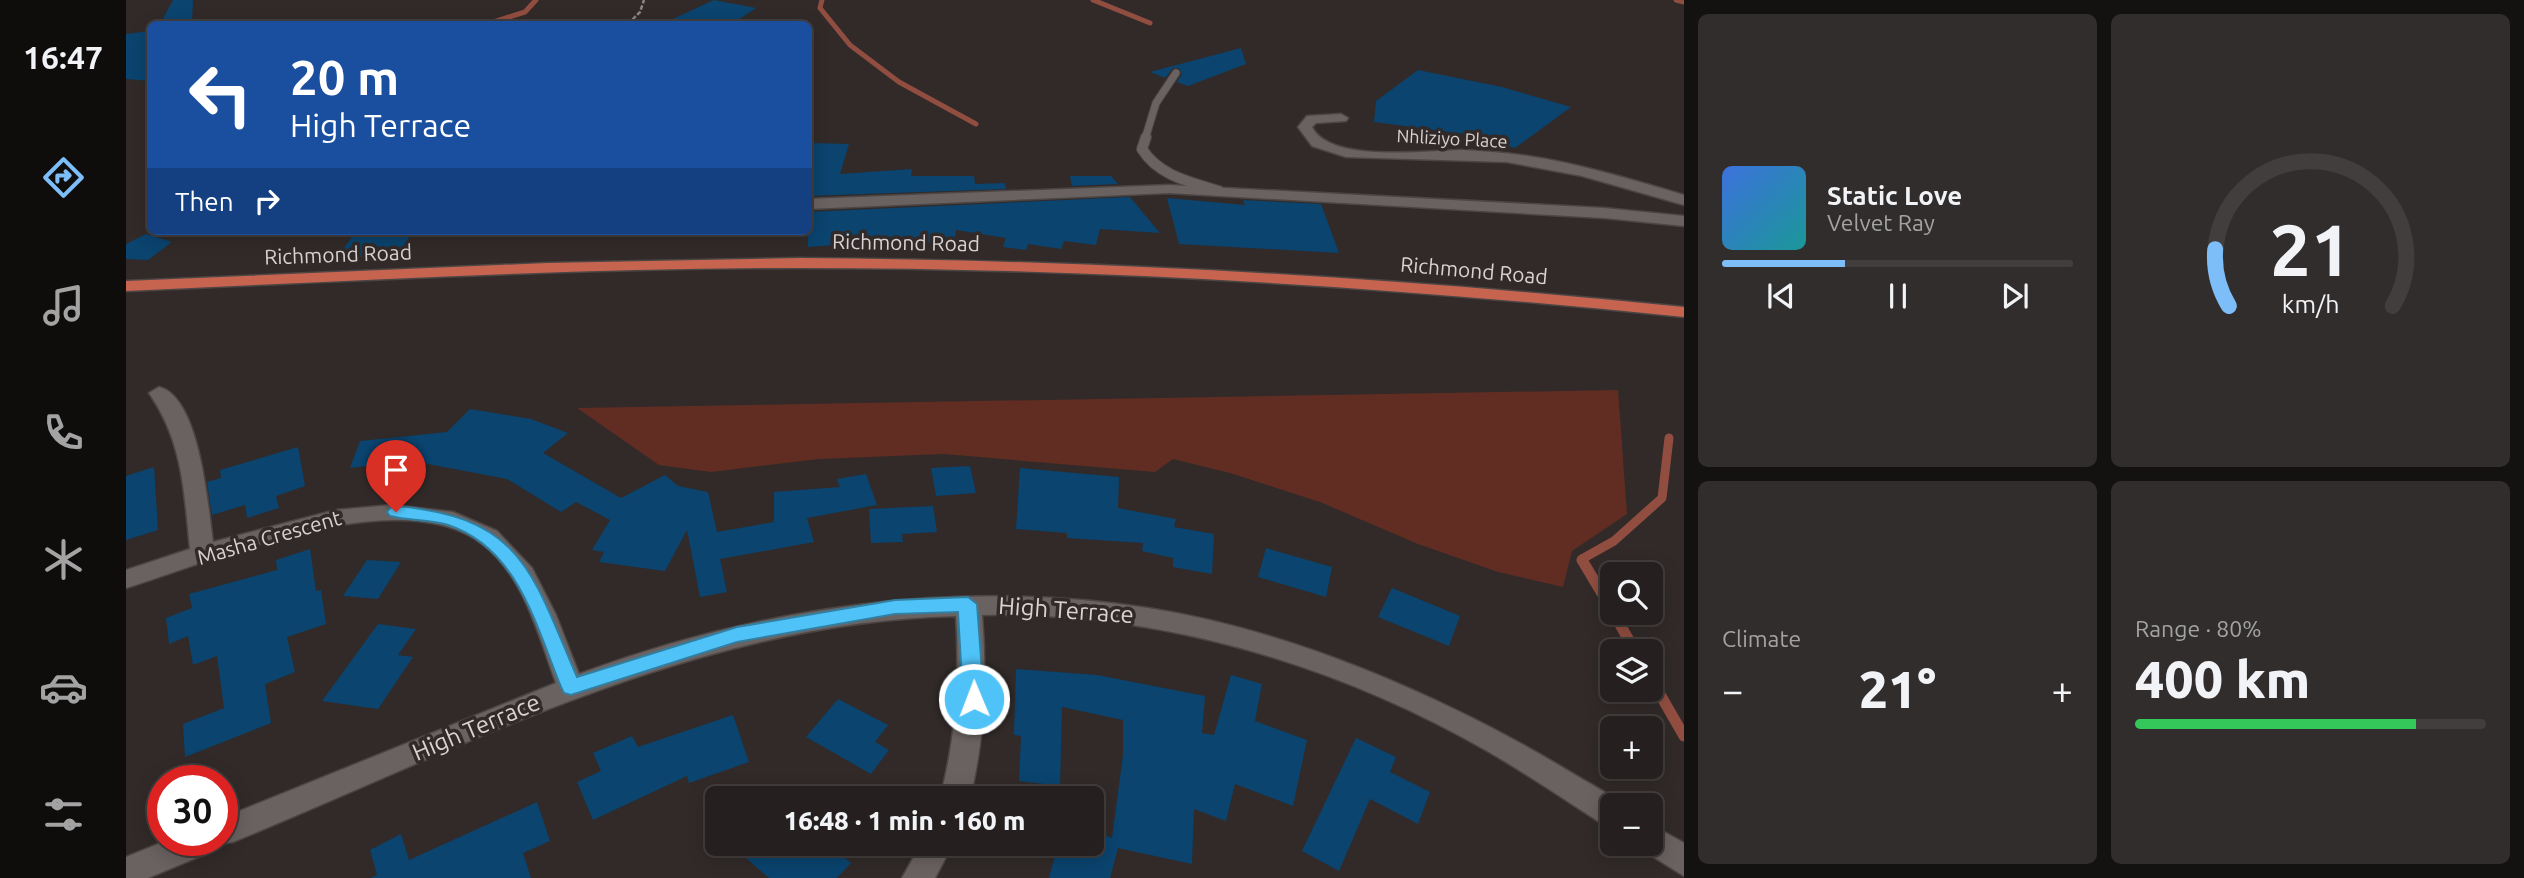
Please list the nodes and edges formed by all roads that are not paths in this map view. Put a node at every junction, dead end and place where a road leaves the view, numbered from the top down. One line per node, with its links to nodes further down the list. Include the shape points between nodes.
1 (1176, 73): 3 (lane, via 1156,103 1142,149 1150,162 1164,171)
2 (1340, 118): 4 (street, Nhliziyo Place, via 1312,119 1306,127 1308,134 1318,144 1353,153 1496,156)
3 (1219, 191): 5 (street); 6 (street)
4 (1684, 200)
5 (812, 204)
6 (1684, 221)
7 (126, 286): 8 (highway, Richmond Road, via 684,264 970,265 1284,278)
8 (1684, 312)
9 (159, 393): 10 (street, via 179,419 185,438)
10 (203, 555): 11 (street, Masha Crescent); 13 (street, Masha Crescent, via 354,512 435,515 458,522 482,533 523,573)
11 (126, 579)
12 (968, 604): 13 (street, High Terrace, via 895,607 737,635); 14 (street, via 974,699); 15 (street, High Terrace, via 1074,606 1127,613 1188,624 1314,658 1447,714 1518,752)
13 (571, 687): 16 (street, High Terrace)
14 (958, 786)
15 (1600, 805)
16 (238, 825)
17 (1663, 847): 20 (street)
18 (165, 856): 21 (street)
19 (931, 856): 22 (street)
20 (1684, 861)
21 (126, 872)
22 (918, 878)

